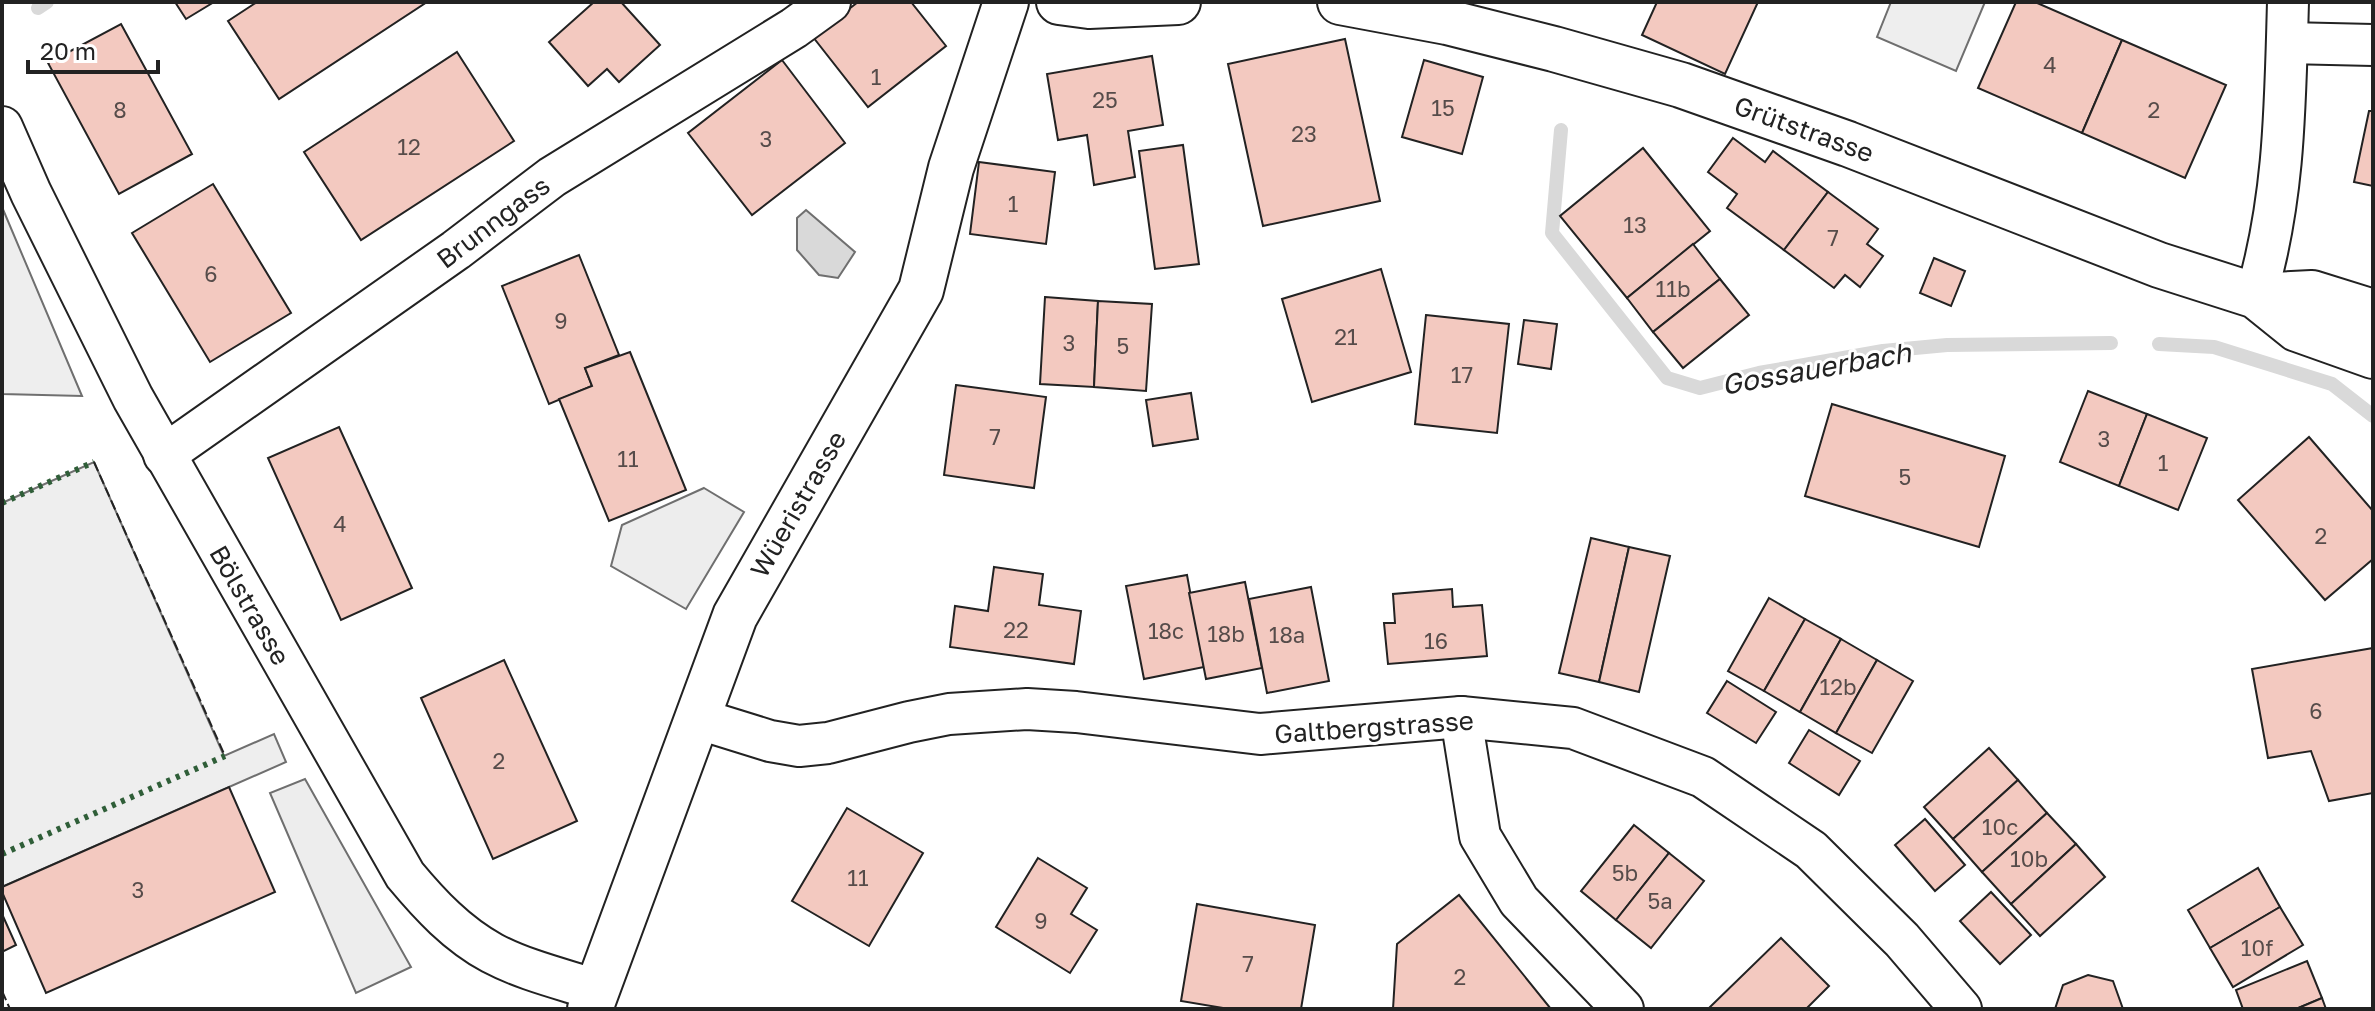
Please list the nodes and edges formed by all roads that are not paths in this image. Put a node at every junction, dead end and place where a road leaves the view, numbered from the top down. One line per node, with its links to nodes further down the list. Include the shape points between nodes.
1 (830, 2): 13 (street, Brunngass, via 552,177)
2 (1006, 2): 15 (main road, Wüeristrasse, via 951,168 921,290 749,588)
3 (1059, 2): 4 (main road)
4 (1178, 2)
5 (1340, 2): 10 (main road, Grütstrasse, via 1447,22 1681,85 2159,265)
6 (2288, 2): 7 (street)
7 (2287, 43): 8 (street); 10 (street, via 2280,184)
8 (2373, 45)
9 (2, 127): 13 (street, Bölstrasse)
10 (2256, 296): 11 (main road, Grütstrasse, via 2312,293); 12 (main road, Grütstrasse, via 2297,329)
11 (2373, 312)
12 (2373, 356)
13 (164, 455): 16 (street, Bölstrasse, via 405,875 445,918 490,952)
14 (1461, 717): 15 (street, Galtbergstrasse, via 1260,734 1050,710 1002,710 927,718 799,746); 17 (street, via 1480,836 1519,901); 18 (street, Galtbergstrasse, via 1573,728 1703,777 1811,850 1902,940)
15 (696, 718): 16 (main road, Wüeristrasse)
16 (593, 999)
17 (1623, 1009)
18 (1961, 1009)

